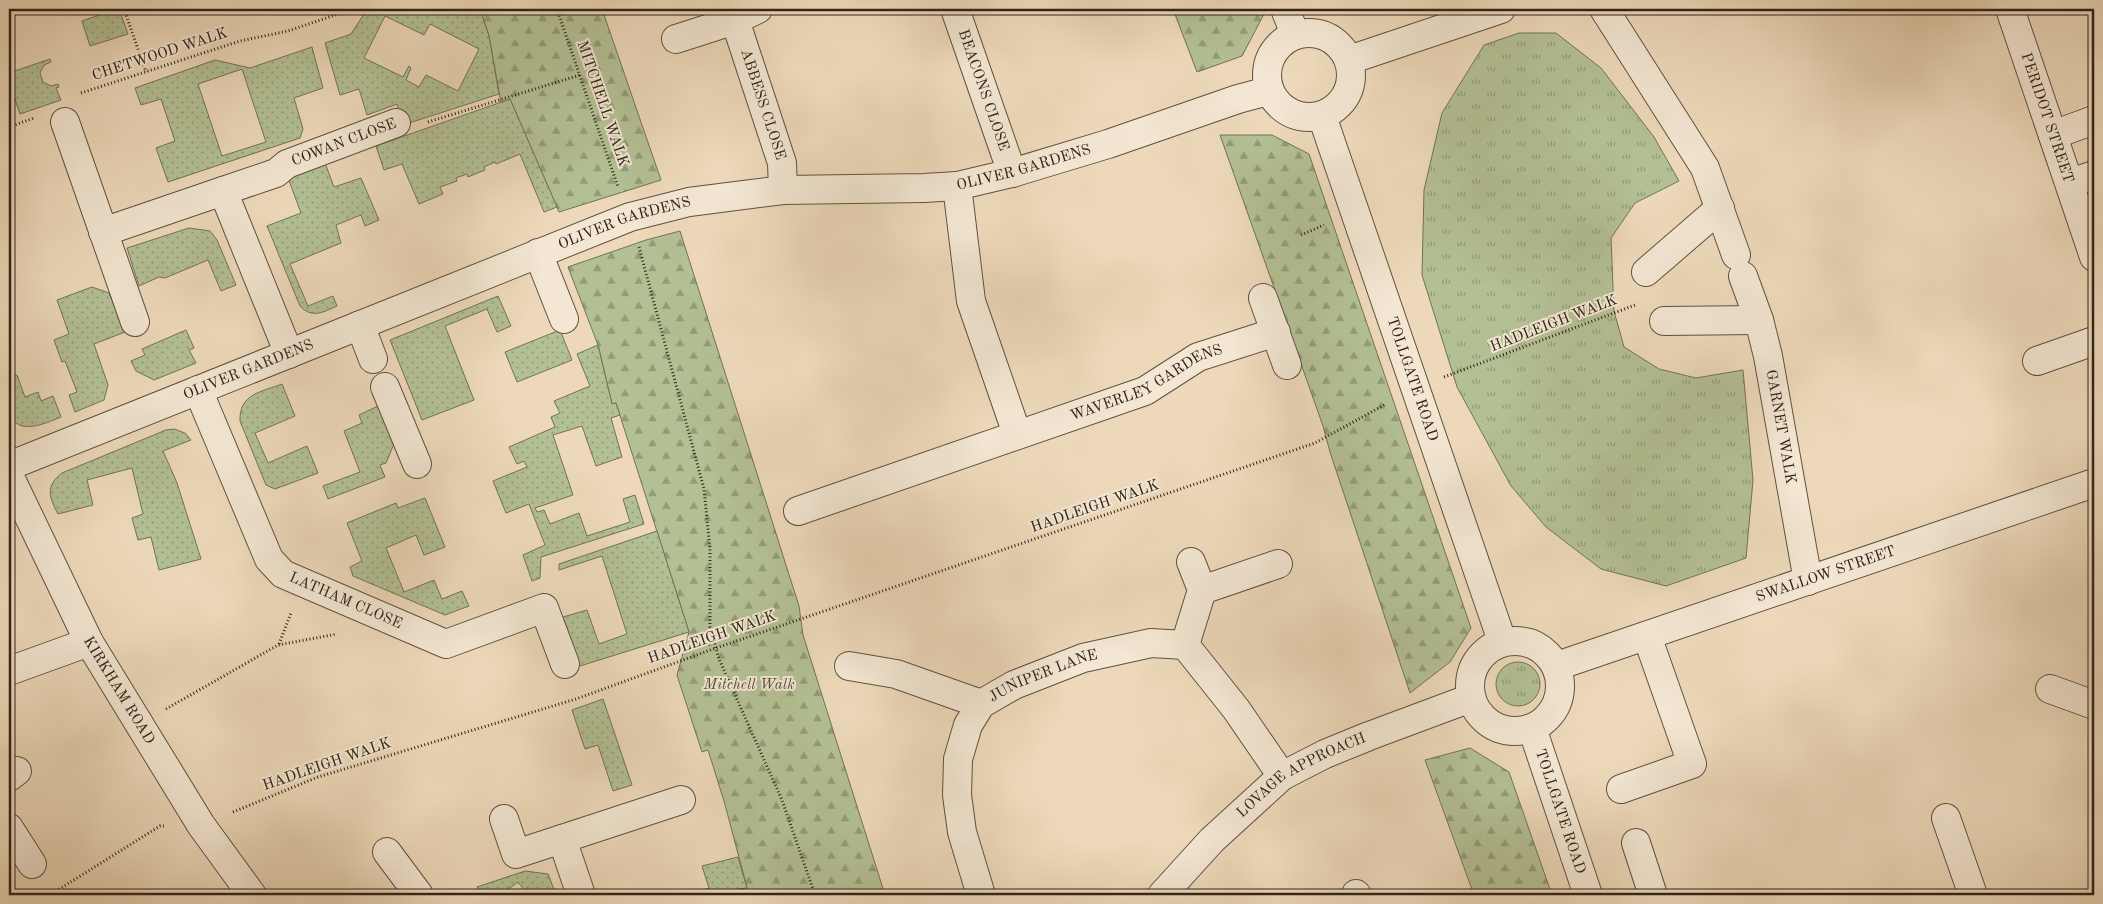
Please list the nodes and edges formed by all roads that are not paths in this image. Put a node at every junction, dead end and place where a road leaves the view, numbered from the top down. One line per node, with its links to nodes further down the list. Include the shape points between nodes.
1 (955, 9): 17 (street, BEACONS CLOSE)
2 (1285, 9): 8 (street)
3 (1501, 9): 7 (street)
4 (1604, 9): 22 (street, GARNET WALK, via 1705,168)
5 (2010, 9): 16 (street, PERIDOT STREET)
6 (747, 15): 9 (street, ABBESS CLOSE); 20 (street, ABBESS CLOSE, via 782,163)
7 (1439, 19): 10 (street)
8 (1295, 34): 10 (street, via 1317,32 1336,42); 11 (street, via 1276,47 1266,68)
9 (676, 38)
10 (1349, 60): 12 (street, via 1351,83 1348,90 1341,104)
11 (1268, 91): 12 (street, via 1281,108 1300,118); 17 (street, OLIVER GARDENS)
12 (1322, 116): 52 (street, TOLLGATE ROAD)
13 (2094, 120): 16 (street)
14 (65, 122): 23 (street)
15 (396, 123): 21 (street, COWAN CLOSE, via 287,164 276,173)
16 (2054, 135): 18 (street, PERIDOT STREET)
17 (1012, 173): 19 (street, OLIVER GARDENS)
18 (2082, 179): 25 (street, PERIDOT STREET)
19 (957, 186): 20 (street, OLIVER GARDENS); 41 (street, via 971,301)
20 (783, 190): 24 (street, OLIVER GARDENS, via 689,202 630,217)
21 (223, 191): 23 (street, COWAN CLOSE); 35 (street)
22 (1720, 208): 26 (street); 29 (street, GARNET WALK)
23 (103, 232): 31 (street)
24 (538, 253): 28 (street); 32 (street, OLIVER GARDENS)
25 (2094, 256)
26 (1646, 272)
27 (1263, 298): 33 (street)
28 (564, 319)
29 (1759, 320): 30 (street); 49 (street, GARNET WALK)
30 (1664, 321)
31 (135, 322)
32 (360, 325): 35 (street, OLIVER GARDENS); 36 (street)
33 (1276, 332): 38 (street); 41 (street, WAVERLEY GARDENS, via 1198,358 1145,391)
34 (2094, 340): 37 (street)
35 (289, 354): 40 (street, OLIVER GARDENS)
36 (373, 358)
37 (2037, 361)
38 (1287, 365)
39 (385, 387): 42 (street)
40 (198, 390): 43 (street, OLIVER GARDENS); 55 (street, LATHAM CLOSE, via 268,559 283,574 446,644 544,608)
41 (1017, 434): 46 (street, WAVERLEY GARDENS)
42 (417, 464)
43 (9, 466)
44 (9, 474): 53 (street, KIRKHAM ROAD)
45 (2094, 483): 49 (street, SWALLOW STREET)
46 (798, 512)
47 (1191, 562): 50 (street)
48 (1278, 564): 50 (street)
49 (1808, 581): 51 (street, SWALLOW STREET)
50 (1202, 590): 54 (street)
51 (1646, 636): 57 (street, SWALLOW STREET); 65 (street, via 1692,764)
52 (1502, 641): 57 (street, via 1524,641 1544,650); 60 (street, via 1482,654 1470,674)
53 (89, 642): 58 (street); 74 (street, KIRKHAM ROAD, via 200,825)
54 (1185, 645): 61 (street, JUNIPER LANE, via 1151,643 1083,658 1014,685); 64 (street, via 1236,709)
55 (565, 664)
56 (849, 666): 61 (street, via 896,674)
57 (1557, 666): 63 (street, via 1562,684 1558,703 1548,719)
58 (9, 671)
59 (2050, 689): 62 (street)
60 (1471, 698): 63 (street, via 1480,715 1495,727 1513,731); 64 (street, LOVAGE APPROACH, via 1325,754)
61 (981, 704): 77 (street, JUNIPER LANE, via 968,725 958,759 957,795 962,832)
62 (2094, 705)
63 (1532, 728): 79 (street, TOLLGATE ROAD)
64 (1282, 776): 78 (street, LOVAGE APPROACH, via 1212,840)
65 (1621, 789)
66 (681, 800): 70 (street)
67 (1946, 818): 81 (street)
68 (504, 819): 70 (street, via 516,854)
69 (9, 828): 73 (street)
70 (562, 839): 76 (street)
71 (1636, 843): 80 (street)
72 (388, 852): 75 (street)
73 (32, 864)
74 (252, 895)
75 (419, 895)
76 (581, 895)
77 (981, 895)
78 (1162, 895)
79 (1588, 895)
80 (1654, 895)
81 (1972, 895)

